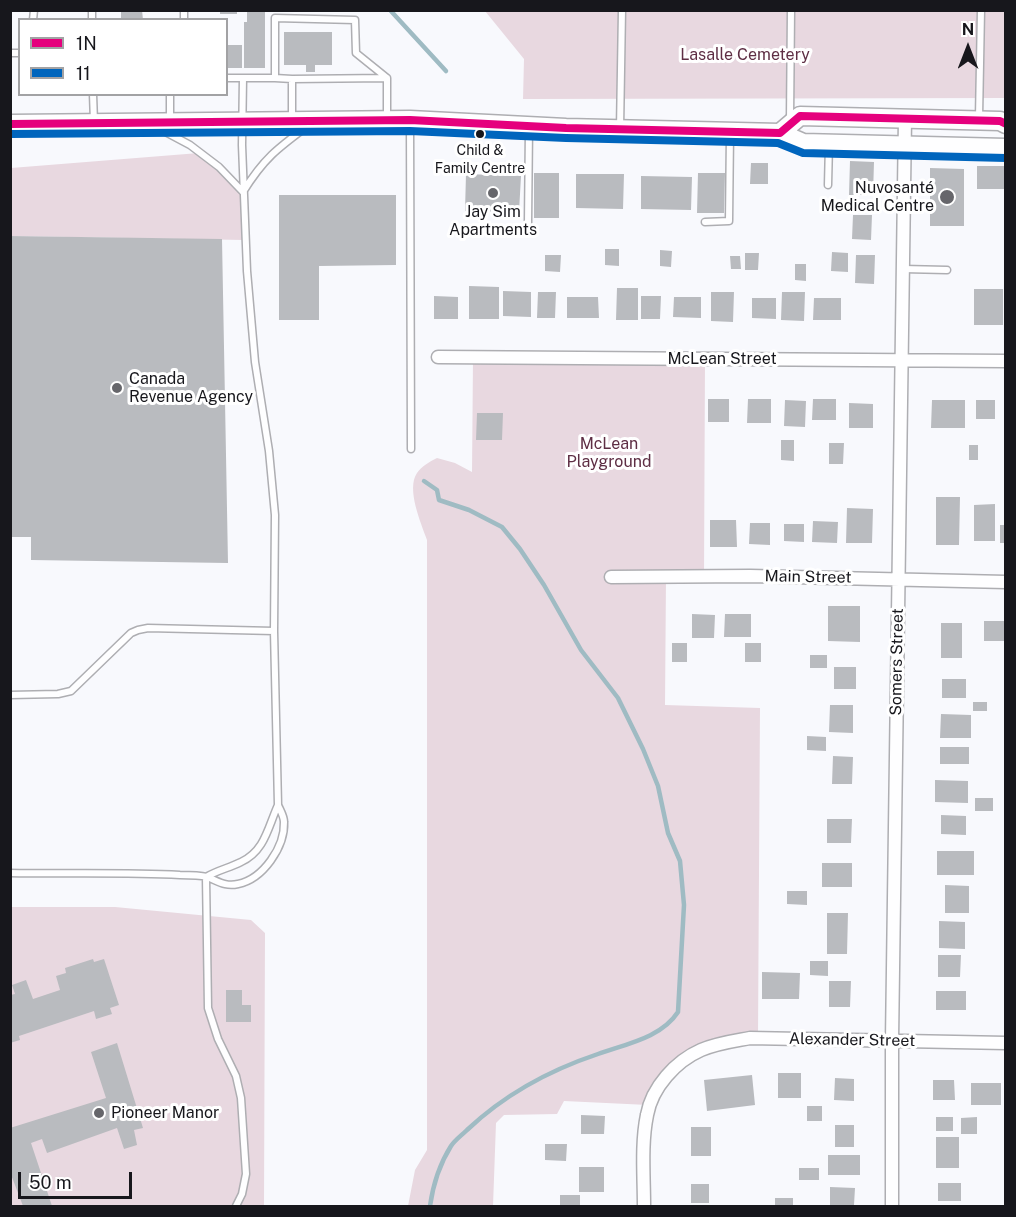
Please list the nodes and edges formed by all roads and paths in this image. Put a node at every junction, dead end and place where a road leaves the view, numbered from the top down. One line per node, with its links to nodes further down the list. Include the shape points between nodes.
1 (622, 10): 24 (lane)
2 (791, 10): 25 (lane)
3 (981, 10): 16 (lane)
4 (228, 78): 5 (lane)
5 (243, 78): 6 (lane); 12 (lane)
6 (275, 78): 7 (lane, via 275,18 355,20 356,53); 8 (lane)
7 (387, 78): 8 (lane); 14 (lane)
8 (292, 79): 13 (lane)
9 (93, 96): 19 (lane)
10 (170, 96): 17 (lane)
11 (905, 118): 16 (main road); 25 (main road, via 800,116); 28 (street, Somers Street)
12 (243, 120): 13 (main road); 17 (main road); 31 (lane)
13 (292, 120): 18 (main road)
14 (387, 120): 15 (main road); 18 (main road)
15 (410, 120): 23 (main road); 39 (lane)
16 (979, 120): 22 (main road)
17 (170, 121): 20 (main road)
18 (316, 121): 31 (lane, via 272,152)
19 (94, 122): 20 (main road); 21 (main road)
20 (144, 122): 31 (lane, via 190,145)
21 (10, 124)
22 (1005, 124)
23 (530, 126): 24 (main road); 33 (lane)
24 (620, 129): 26 (main road)
25 (785, 129): 26 (main road); 27 (main road, via 803,143)
26 (730, 132): 32 (lane, via 729,221)
27 (829, 144): 28 (main road); 30 (lane)
28 (905, 145): 29 (main road); 34 (street, Somers Street)
29 (1005, 148)
30 (828, 185)
31 (243, 192): 43 (lane, via 255,362 275,514)
32 (705, 222)
33 (528, 223)
34 (903, 269): 35 (lane); 37 (street, Somers Street)
35 (947, 270)
36 (438, 357): 37 (street, McLean Street)
37 (902, 360): 38 (street, McLean Street); 41 (street, Somers Street)
38 (1005, 361)
39 (411, 448)
40 (611, 577): 41 (street, Main Street)
41 (898, 580): 42 (street, Main Street); 48 (street, Somers Street)
42 (1005, 582)
43 (274, 631): 44 (lane, via 138,630 71,691); 45 (lane)
44 (10, 694)
45 (278, 805): 47 (lane, via 268,834 256,852); 47 (lane, via 284,819 283,834 277,852 264,868 238,884 223,885)
46 (10, 873): 47 (lane)
47 (206, 877): 50 (lane, via 208,1008 242,1098 246,1174)
48 (892, 1040): 49 (street, Alexander Street); 51 (street, Alexander Street, via 750,1038 700,1050 664,1078 652,1096 645,1135); 52 (street, Somers Street)
49 (1005, 1043)
50 (236, 1206)
51 (644, 1206)
52 (892, 1206)

